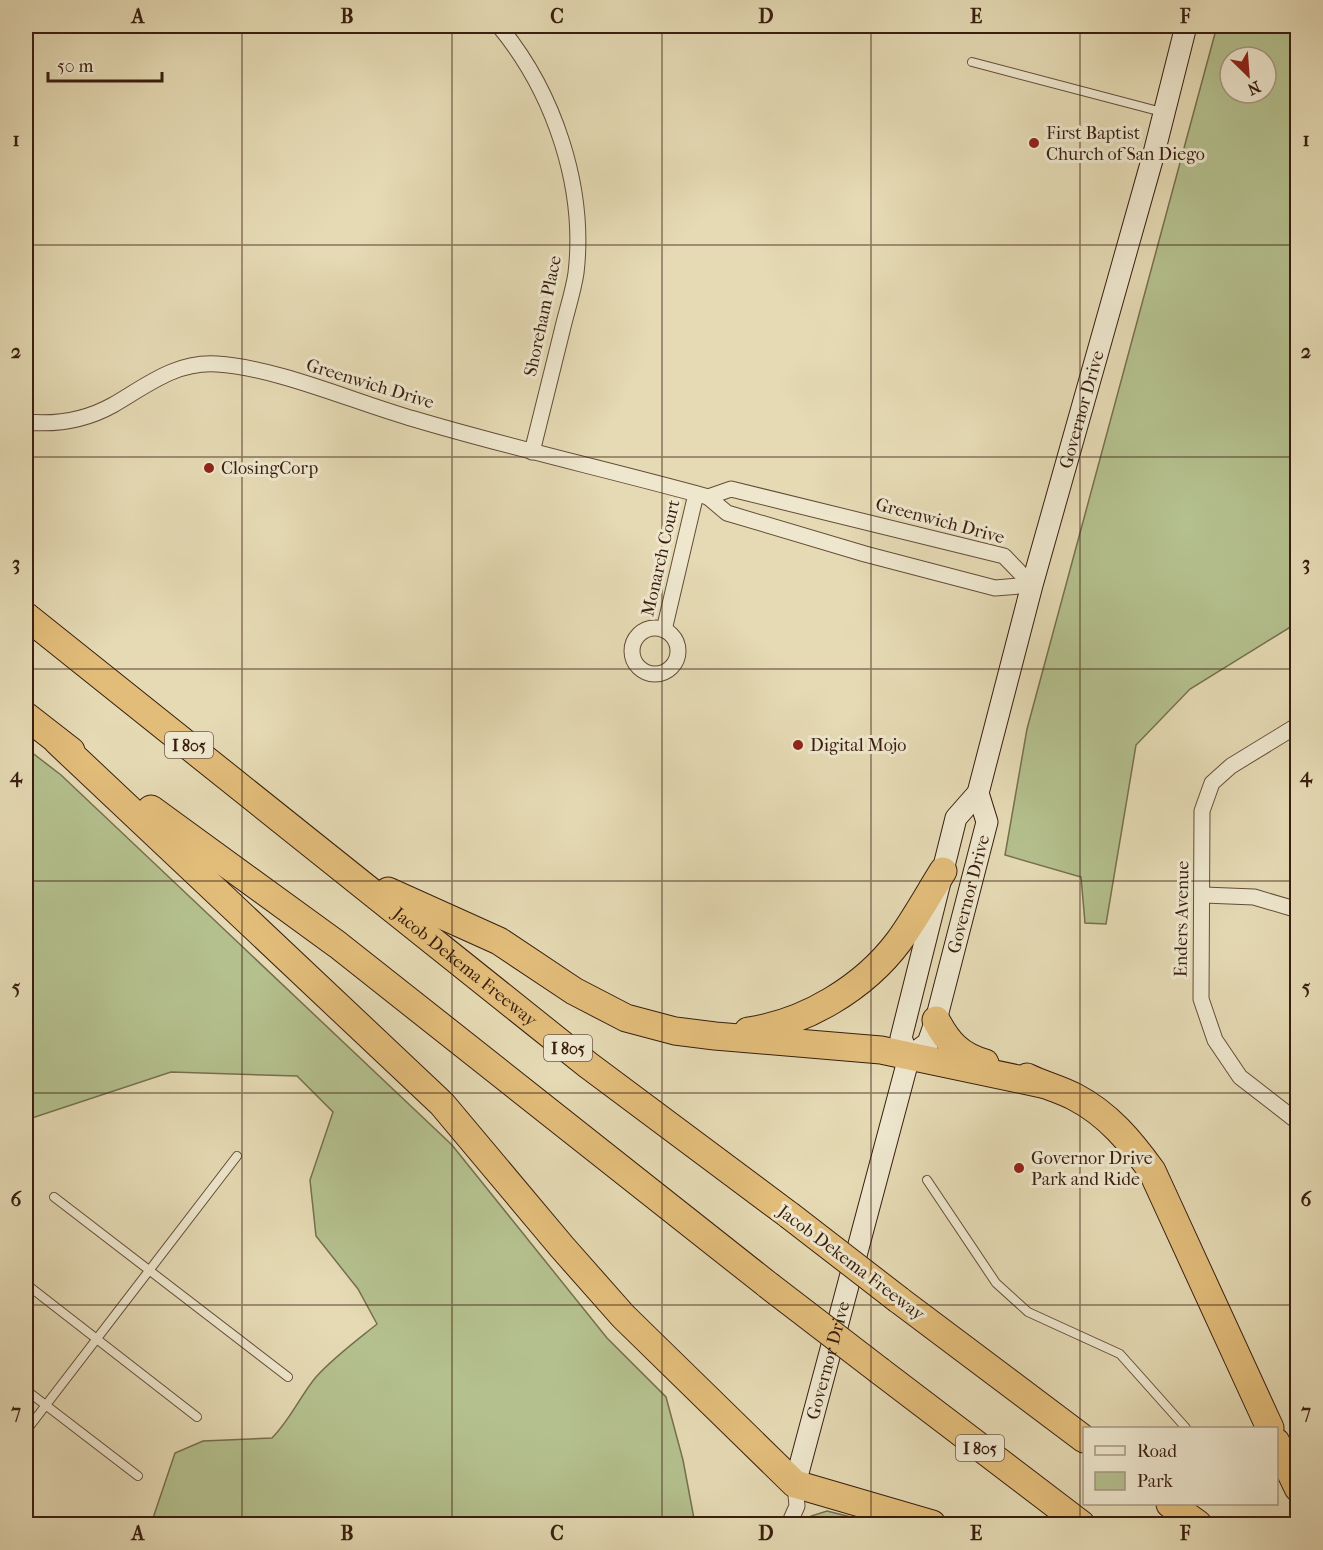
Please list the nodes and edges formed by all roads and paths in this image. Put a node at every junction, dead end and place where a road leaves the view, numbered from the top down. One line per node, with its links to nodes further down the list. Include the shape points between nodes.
1 (499, 26): 6 (street, Shoreham Place, via 526,61 549,108 574,199 575,275)
2 (1186, 26): 4 (main road, Governor Drive)
3 (972, 62): 4 (lane)
4 (1164, 112): 8 (main road, Governor Drive)
5 (26, 422): 6 (street, Greenwich Drive, via 49,424 79,419 111,406 165,373 216,364 274,374)
6 (532, 452): 7 (street, Greenwich Drive)
7 (702, 496): 8 (street, Greenwich Drive, via 727,513 865,554 995,588); 8 (street, Greenwich Drive, via 731,489 1004,556); 10 (street, Monarch Court)
8 (1032, 585): 14 (main road, Governor Drive)
9 (26, 616): 16 (highway, Jacob Dekema Freeway / I 805)
10 (664, 630)
11 (26, 716): 13 (highway, I 805)
12 (1298, 725): 17 (street, Enders Avenue, via 1231,766 1212,783 1202,811)
13 (58, 742): 40 (highway, via 442,1104 623,1316); 45 (highway, I 805, bridge, via 338,945 768,1285)
14 (978, 793): 15 (main road, Governor Drive, via 956,818); 19 (main road, Governor Drive, via 987,822)
15 (943, 871): 20 (highway, via 898,942 873,970 837,998 762,1029); 21 (main road, Governor Drive, via 902,1038)
16 (351, 875): 20 (highway, via 499,941 565,985 626,1018 675,1031); 37 (highway, Jacob Dekema Freeway / I 805, bridge, via 588,1065)
17 (1203, 896): 18 (street, via 1254,897); 23 (street, Enders Avenue, via 1201,999 1215,1040 1240,1077)
18 (1298, 910)
19 (936, 1020): 21 (main road, Governor Drive, via 928,1043); 22 (highway, via 960,1053)
20 (715, 1036): 21 (highway, via 881,1050)
21 (909, 1057): 22 (highway); 40 (main road, Governor Drive)
22 (1042, 1084): 35 (highway, via 1075,1097 1105,1118 1128,1138 1152,1171)
23 (1298, 1122)
24 (237, 1156): 27 (lane)
25 (927, 1180): 34 (lane, via 996,1283 1028,1312 1120,1354)
26 (54, 1197): 27 (lane)
27 (150, 1269): 29 (lane); 30 (lane)
28 (26, 1284): 29 (lane)
29 (95, 1340): 32 (lane); 33 (lane)
30 (288, 1377)
31 (26, 1390): 32 (lane)
32 (45, 1405): 36 (lane); 39 (lane)
33 (197, 1418)
34 (1185, 1427)
35 (1270, 1427)
36 (26, 1431)
37 (1083, 1438)
38 (1278, 1446): 41 (highway)
39 (138, 1476)
40 (795, 1484): 43 (street, Governor Drive, via 797,1506); 44 (highway)
41 (1298, 1488)
42 (1173, 1505): 46 (highway)
43 (789, 1524)
44 (932, 1524)
45 (1081, 1524)
46 (1198, 1524)

